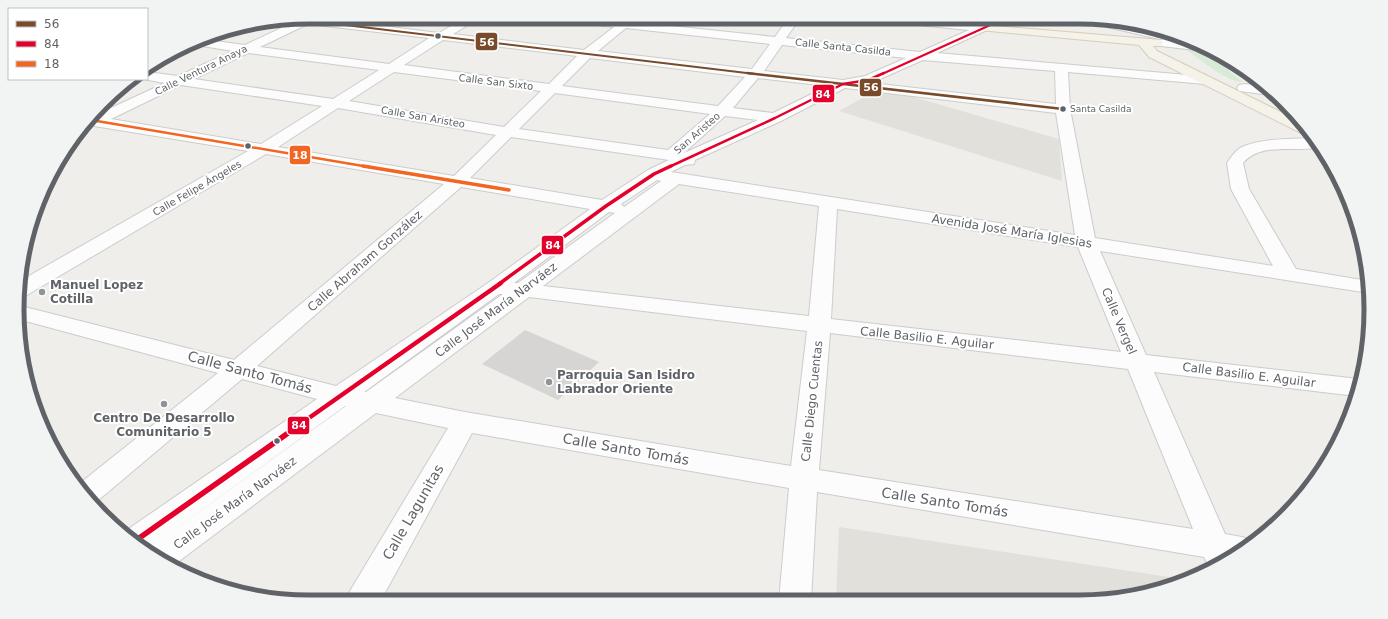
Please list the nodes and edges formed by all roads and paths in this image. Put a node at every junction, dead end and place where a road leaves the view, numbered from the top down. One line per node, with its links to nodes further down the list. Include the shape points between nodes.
1 (344, 24): 12 (street)
2 (462, 24): 12 (street, Calle Felipe Ángeles)
3 (625, 24): 20 (street, Calle Abraham González)
4 (651, 24): 13 (street, Calle Santa Casilda)
5 (790, 24): 13 (street, San Aristeo)
6 (965, 24): 10 (street)
7 (992, 24): 10 (main road, Calle José María Narváez)
8 (293, 25): 19 (street, Calle Ventura Anaya)
9 (1112, 26): 14 (street)
10 (983, 28): 14 (main road); 21 (street, Calle José María Narváez)
11 (1156, 35): 17 (main road)
12 (441, 36): 20 (street); 22 (street, Calle Felipe Ángeles)
13 (778, 41): 21 (street, Calle Santa Casilda); 24 (street, San Aristeo)
14 (1129, 41): 15 (main road)
15 (1143, 42): 17 (main road); 27 (main road, via 1153,54)
16 (206, 44): 19 (street, Calle San Sixto)
17 (1165, 44): 18 (street); 29 (main road, via 1183,57)
18 (1187, 46)
19 (246, 49): 22 (street, Calle San Sixto); 26 (street, Calle Ventura Anaya)
20 (588, 53): 24 (street); 30 (street, Calle Abraham González)
21 (922, 56): 23 (street, Calle Santa Casilda); 28 (street, Calle José María Narváez)
22 (391, 68): 30 (street, Calle San Sixto); 32 (street, Calle Felipe Ángeles)
23 (1061, 68): 27 (street, Calle Santa Casilda); 34 (street, Calle Vergel)
24 (755, 74): 28 (street); 35 (street, San Aristeo)
25 (148, 76): 26 (street, Calle San Aristeo)
26 (180, 80): 32 (street, Calle San Aristeo); 37 (street, Calle Ventura Anaya)
27 (1205, 80): 40 (main road)
28 (857, 84): 34 (street); 36 (street, Calle José María Narváez); 38 (street, Calle José María Narváez)
29 (1244, 88): 31 (street); 33 (main road)
30 (552, 89): 35 (street, Calle San Sixto); 41 (street, Calle Abraham González)
31 (1261, 90)
32 (336, 103): 41 (street, Calle San Aristeo); 43 (street, Calle Felipe Ángeles)
33 (1275, 103)
34 (1062, 109): 50 (street, Calle Vergel)
35 (722, 111): 36 (street, Calle San Sixto); 44 (street, San Aristeo)
36 (775, 118): 38 (street, Calle San Sixto); 44 (street, Calle José María Narváez)
37 (96, 120)
38 (797, 121): 44 (street, Calle José María Narváez)
39 (94, 122): 43 (street)
40 (1296, 125)
41 (508, 132): 44 (street, Calle San Aristeo); 46 (street, Calle Abraham González)
42 (1311, 144): 51 (street, via 1249,150 1235,163 1240,189)
43 (264, 149): 46 (street); 52 (street, Calle Felipe Ángeles)
44 (684, 160): 45 (street, Calle José María Narváez)
45 (665, 176): 47 (street, Avenida José María Iglesias); 48 (street, Calle José María Narváez); 49 (street, Calle José María Narváez)
46 (458, 182): 48 (street); 59 (street, Calle Abraham González)
47 (828, 202): 50 (street, Avenida José María Iglesias); 57 (street, Calle Diego Cuentas)
48 (606, 206): 49 (street); 54 (street, Calle José María Narváez)
49 (628, 212): 55 (street, Calle José María Narváez)
50 (1086, 242): 51 (street, Avenida José María Iglesias); 58 (street, Calle Vergel)
51 (1288, 274): 53 (street, Avenida José María Iglesias)
52 (25, 286)
53 (1363, 286)
54 (495, 287): 55 (street, Calle Basilio E. Aguilar); 61 (street, Calle José María Narváez)
55 (522, 290): 57 (street, Calle Basilio E. Aguilar); 62 (street, Calle José María Narváez)
56 (24, 314): 59 (street, Calle Santo Tomás)
57 (820, 326): 58 (street, Calle Basilio E. Aguilar); 64 (street, Calle Diego Cuentas)
58 (1136, 361): 60 (street, Calle Basilio E. Aguilar); 68 (street, Calle Vergel)
59 (239, 369): 61 (street, Calle Santo Tomás); 65 (street, Calle Abraham González)
60 (1353, 387)
61 (339, 396): 62 (street, Calle Santo Tomás); 66 (street, Calle José María Narváez)
62 (370, 403): 63 (street, Calle Santo Tomás); 69 (street, Calle José María Narváez)
63 (464, 422): 64 (street, Calle Santo Tomás); 70 (street, Calle Lagunitas)
64 (804, 480): 68 (street, Calle Santo Tomás); 71 (street, Calle Diego Cuentas)
65 (90, 492)
66 (139, 538)
67 (1229, 552): 68 (street, Calle Santo Tomás)
68 (1218, 554)
69 (164, 555)
70 (366, 595)
71 (795, 595)

